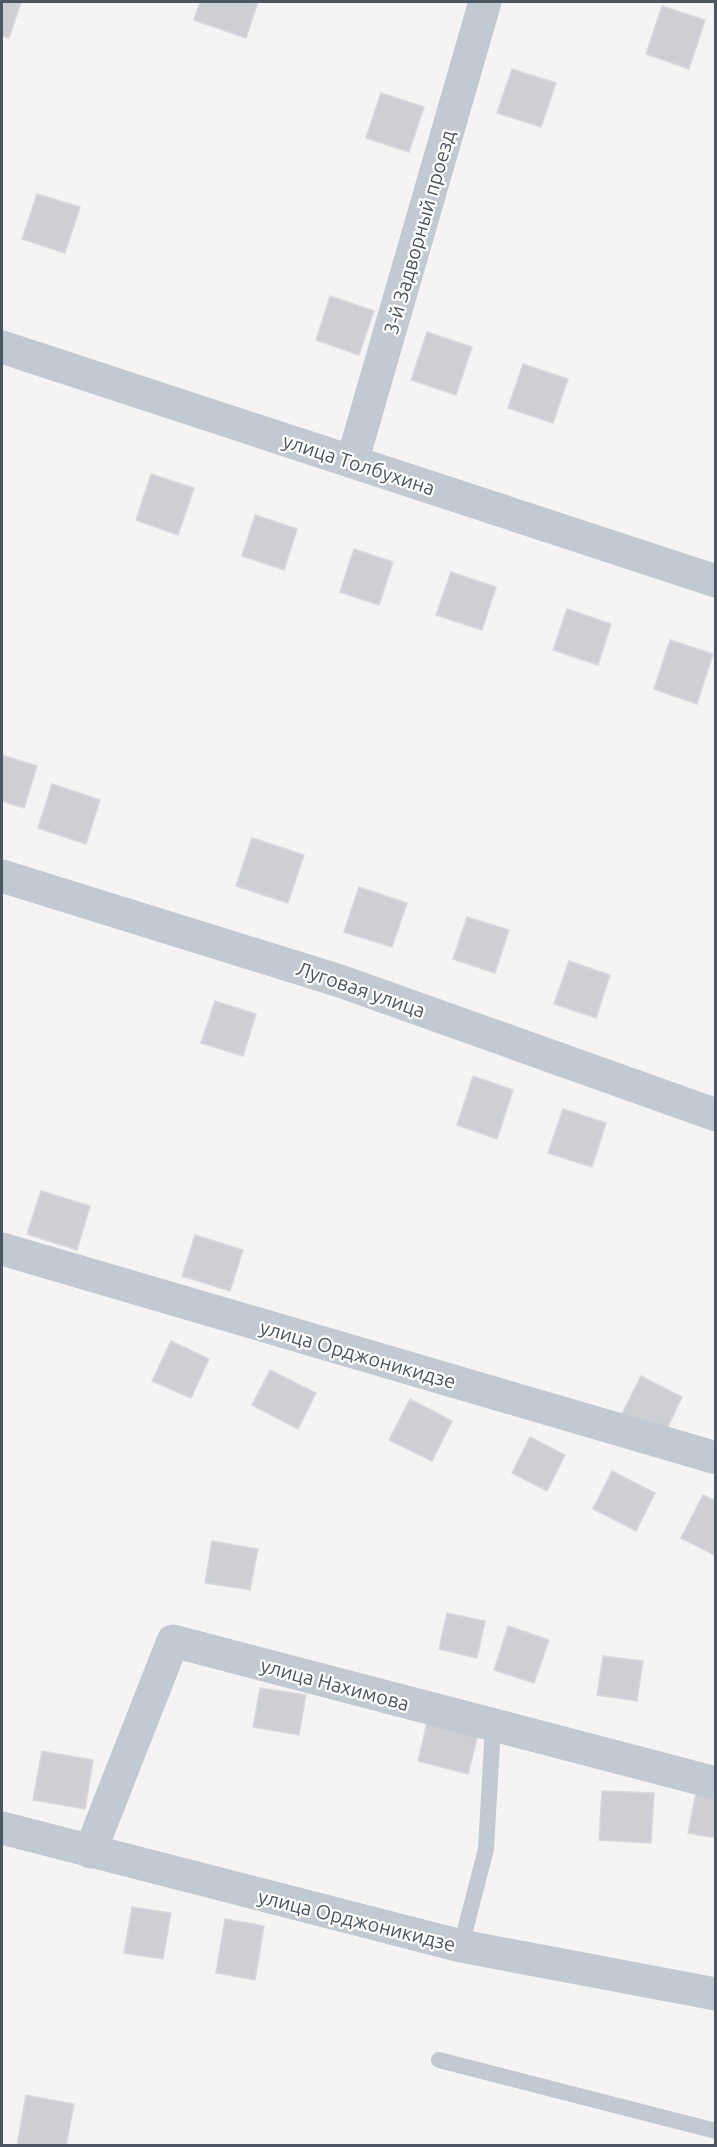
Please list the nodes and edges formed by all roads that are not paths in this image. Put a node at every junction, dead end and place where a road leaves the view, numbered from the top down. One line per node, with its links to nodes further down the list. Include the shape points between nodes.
1 (485, 2): 3 (street, 3-й Задворный проезд)
2 (2, 347): 3 (street, улица Толбухина)
3 (352, 462): 4 (street, улица Толбухина)
4 (716, 581)
5 (2, 876): 6 (street, Луговая улица, via 340,981)
6 (716, 1115)
7 (2, 1249): 8 (street, улица Орджоникидзе)
8 (716, 1458)
9 (493, 1725): 10 (street, улица Нахимова); 12 (street, улица Нахимова, via 173,1641); 13 (lane, via 486,1849)
10 (716, 1783)
11 (2, 1828): 12 (street, улица Орджоникидзе)
12 (90, 1852): 13 (street, улица Орджоникидзе)
13 (461, 1946): 14 (street, улица Орджоникидзе)
14 (716, 1994)
15 (439, 2060): 16 (lane)
16 (716, 2131)

